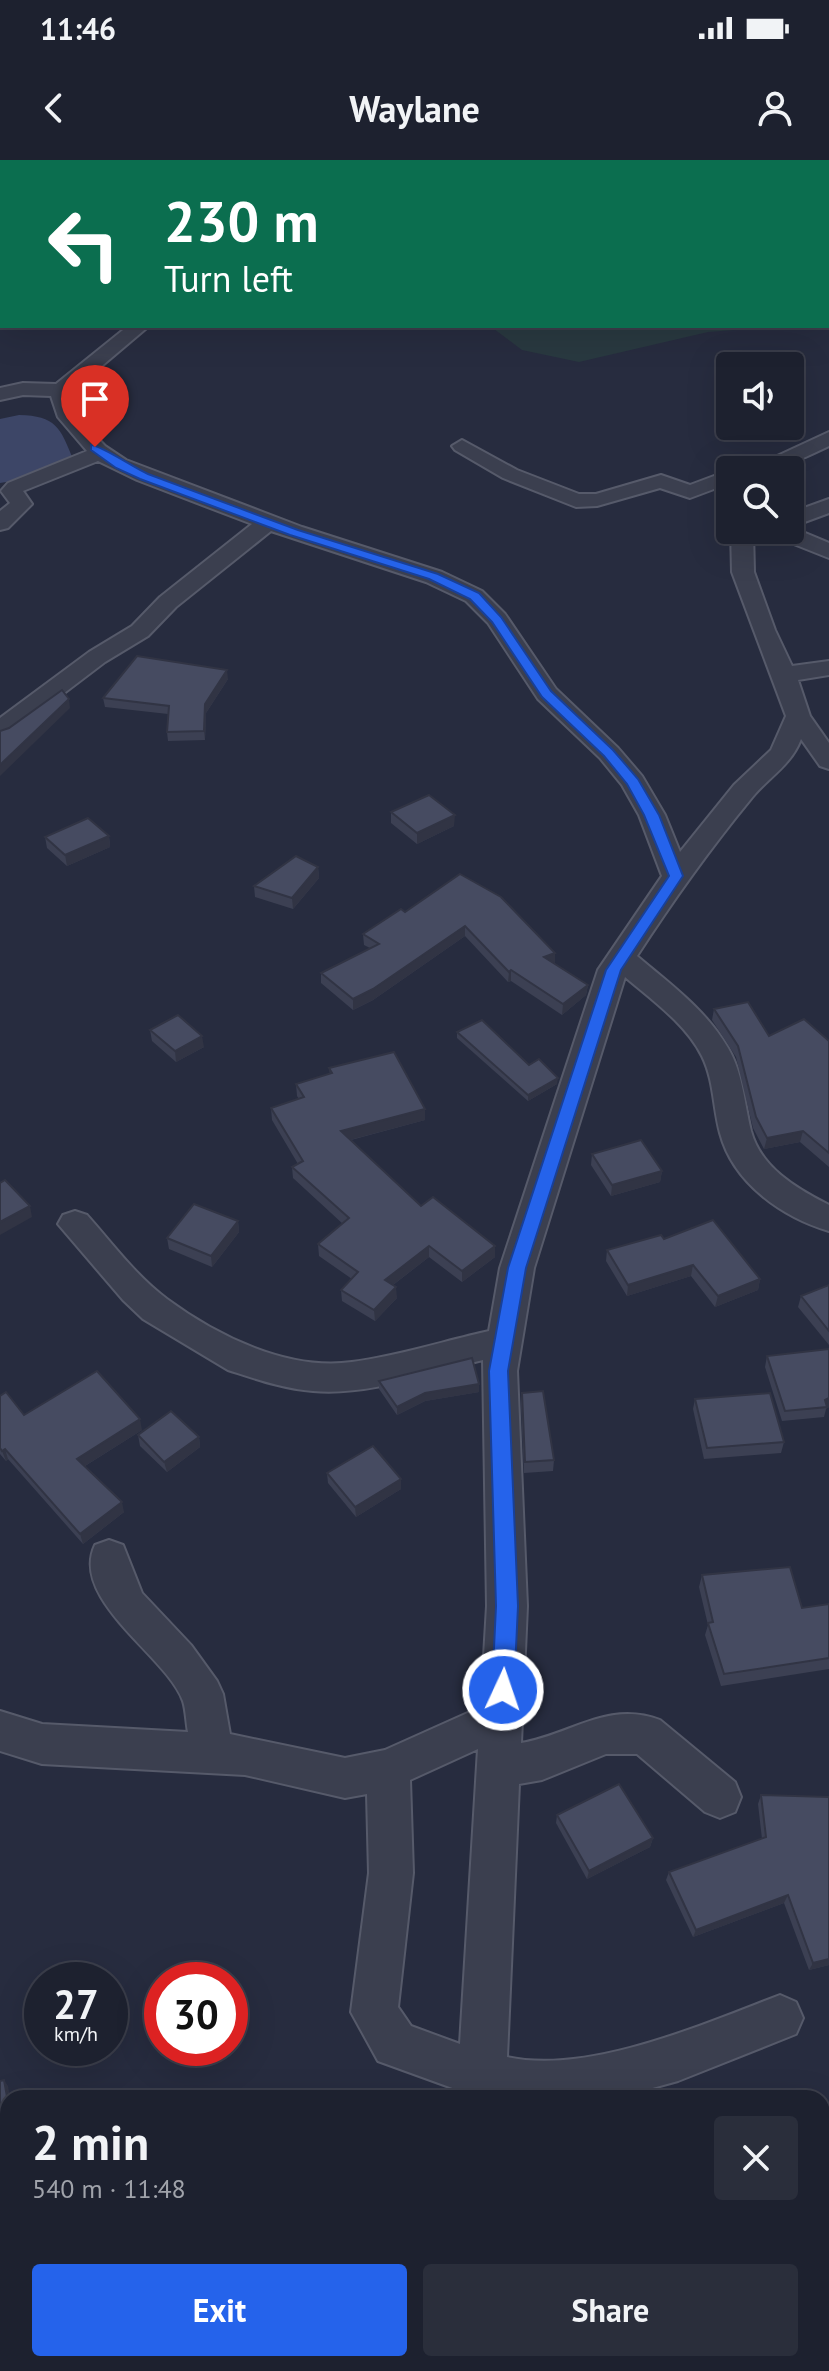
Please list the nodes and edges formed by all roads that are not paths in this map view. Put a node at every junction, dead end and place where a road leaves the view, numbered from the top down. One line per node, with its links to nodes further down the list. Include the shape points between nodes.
1 (137, 328): 2 (street)
2 (61, 390): 3 (street); 6 (street, via 62,407)
3 (0, 394)
4 (829, 438): 7 (street)
5 (462, 446): 8 (street, via 510,474 576,501 661,481 690,492)
6 (101, 453): 11 (street, via 15,487 12,491 21,504); 12 (street, via 144,476)
7 (792, 456)
8 (716, 483)
9 (829, 505): 10 (street)
10 (804, 515)
11 (0, 523)
12 (267, 523): 19 (street, via 140,631); 21 (street, via 453,584 488,607 547,694 633,782)
13 (804, 540): 15 (street)
14 (742, 544): 17 (street, via 743,572)
15 (829, 551)
16 (829, 668): 17 (street)
17 (784, 675): 18 (street)
18 (798, 716): 20 (street); 21 (street, via 783,753 743,791)
19 (0, 730)
20 (829, 761)
21 (676, 876): 22 (street)
22 (621, 958): 23 (street, via 698,1026 713,1048 724,1069 736,1135 762,1178); 25 (street, via 521,1253)
23 (829, 1219)
24 (75, 1224): 25 (street, via 155,1309 241,1360 274,1370 351,1377)
25 (504, 1341): 27 (street, via 499,1371 507,1606)
26 (109, 1557): 29 (street, via 128,1605 202,1694)
27 (501, 1718): 30 (street); 31 (street)
28 (0, 1731): 29 (street, via 42,1744)
29 (212, 1752): 31 (street, via 345,1778)
30 (499, 1767): 32 (street, via 542,1760 605,1734 645,1734); 34 (street)
31 (388, 1769): 34 (street, via 391,1873 374,2012 395,2044)
32 (720, 1797)
33 (780, 2018): 34 (street, via 616,2074 556,2084)
34 (481, 2086)

